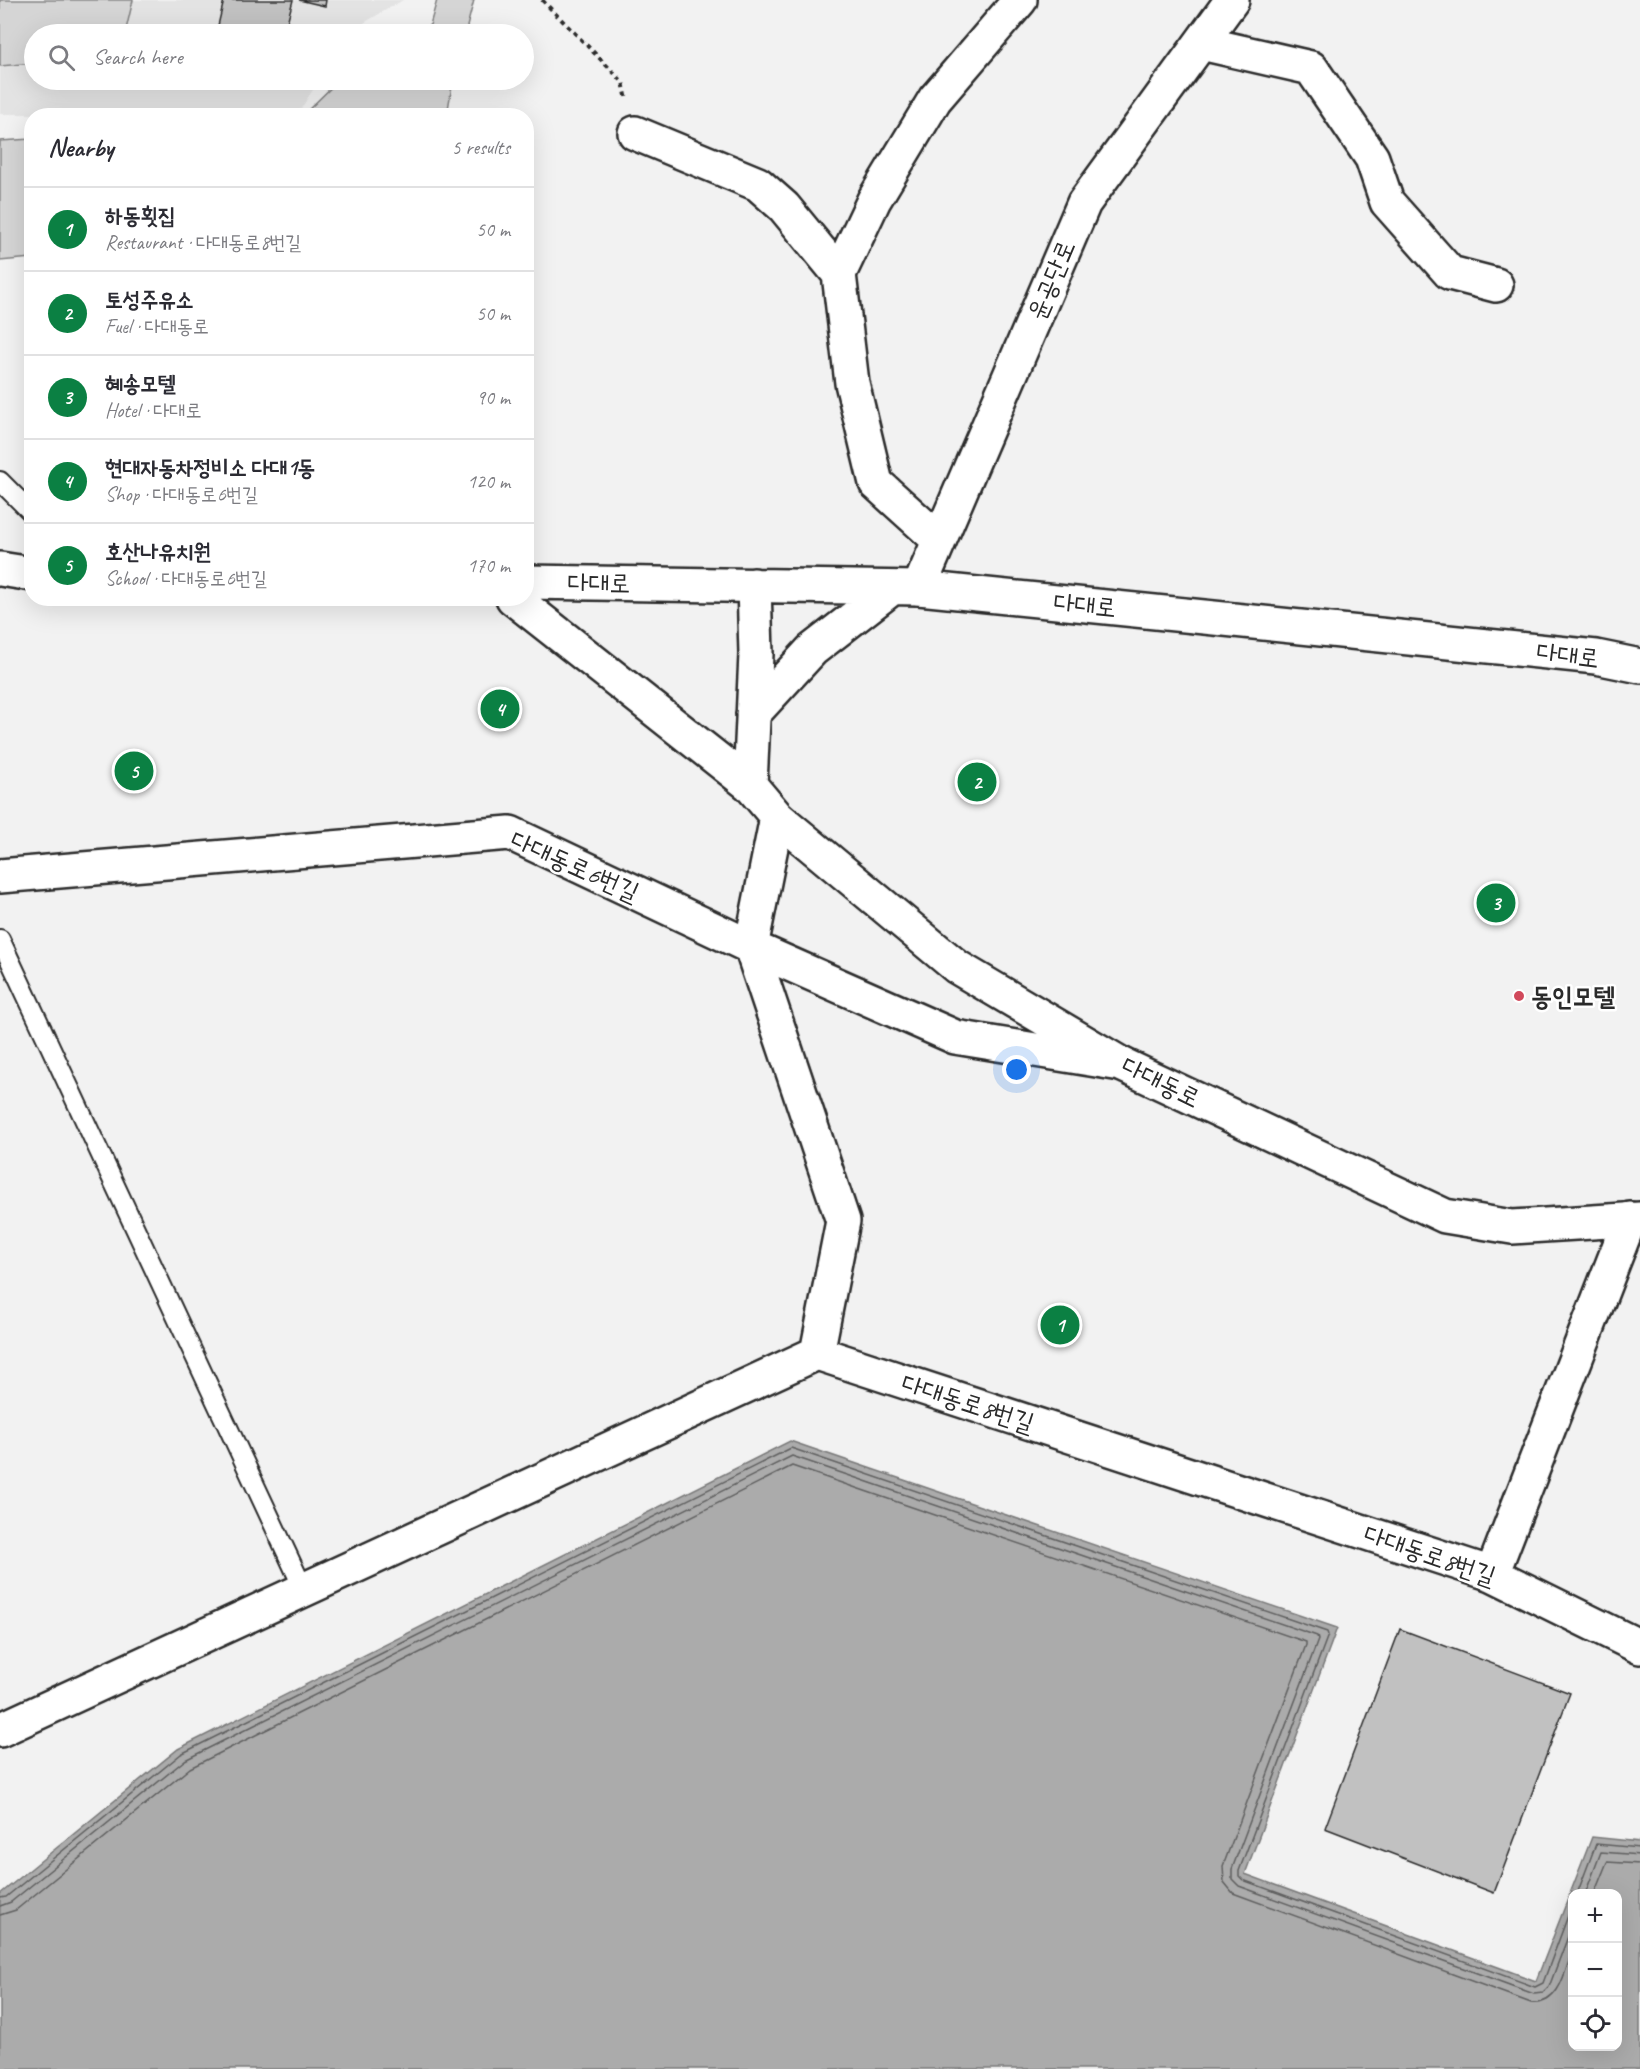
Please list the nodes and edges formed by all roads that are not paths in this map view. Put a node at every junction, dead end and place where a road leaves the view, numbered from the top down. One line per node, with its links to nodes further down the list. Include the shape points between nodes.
1 (1020, 0): 5 (street, via 934,99 874,200)
2 (1232, 0): 3 (street, 윤공단로)
3 (1201, 43): 6 (street, via 1311,68 1372,158 1387,202 1450,273); 9 (street, 윤공단로, via 1084,203)
4 (635, 133): 5 (street, via 758,184 784,207)
5 (839, 274): 9 (street, via 852,383 876,483)
6 (1496, 285)
7 (0, 481): 8 (lane)
8 (24, 505)
9 (939, 540): 14 (street, 윤공단로)
10 (0, 569): 11 (street)
11 (24, 573)
12 (534, 582): 13 (street, 다대로)
13 (754, 585): 14 (street, 다대로); 17 (street)
14 (905, 588): 16 (street, 다대로, via 1596,657); 17 (street, via 812,650)
15 (523, 606): 18 (street, 다대동로)
16 (1640, 666)
17 (753, 714): 18 (street)
18 (750, 785): 19 (street, 다대동로)
19 (777, 817): 22 (street); 23 (street, 다대동로, via 957,967)
20 (0, 876): 22 (street, 다대동로6번길, via 510,833)
21 (0, 939): 27 (lane)
22 (751, 947): 23 (street, 다대동로6번길, via 955,1037); 25 (street, via 843,1221)
23 (1121, 1064): 24 (street, 다대동로, via 1445,1216 1512,1227)
24 (1635, 1219): 26 (street)
25 (817, 1353): 26 (street, 다대동로8번길); 27 (street)
26 (1492, 1574): 28 (street, 다대동로8번길)
27 (304, 1590): 29 (street)
28 (1640, 1647)
29 (0, 1730)

